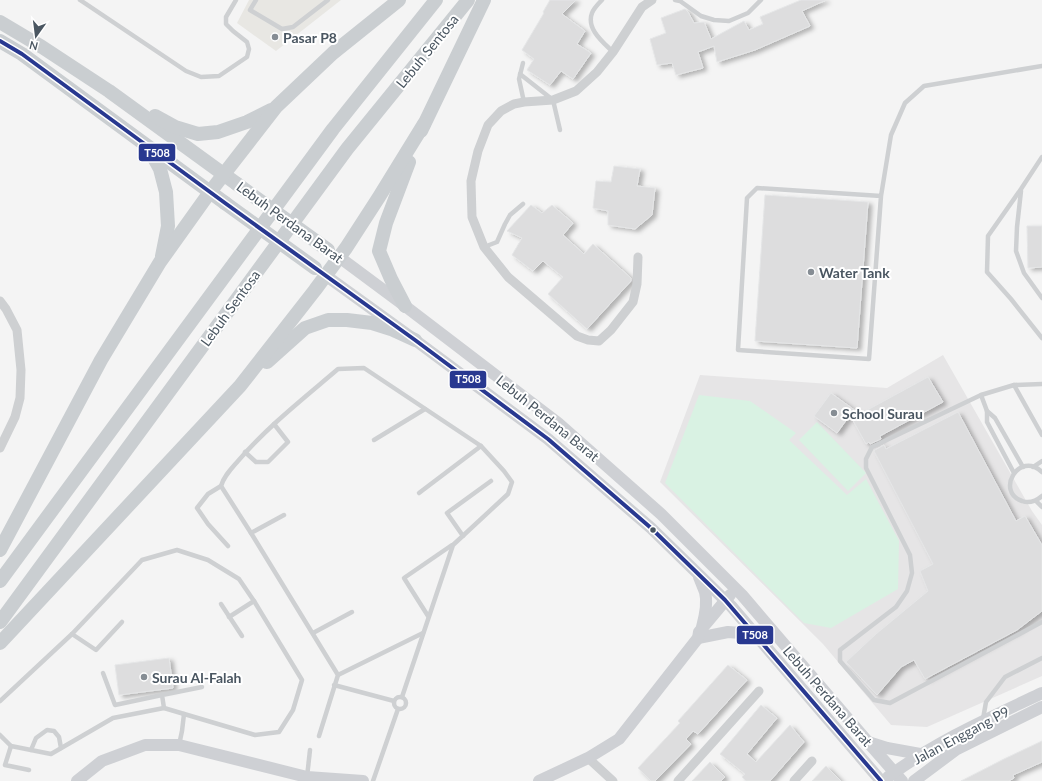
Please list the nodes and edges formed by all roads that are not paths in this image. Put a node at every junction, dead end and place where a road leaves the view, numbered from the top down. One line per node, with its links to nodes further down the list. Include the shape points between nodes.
1 (80, 0): 2 (lane, via 186,71 201,77 219,76 247,57 247,42 226,24 226,17)
2 (236, 0)
3 (256, 0): 4 (lane, via 250,10 282,29 293,27)
4 (328, 0)
5 (399, 0): 22 (main road, via 333,53)
6 (436, 0): 72 (main road, Lebuh Sentosa, via 333,129)
7 (468, 0): 80 (main road, Lebuh Sentosa, via 347,149)
8 (484, 0): 23 (main road)
9 (602, 0): 15 (lane, via 592,14 591,24 598,37)
10 (652, 0): 15 (street, via 642,7)
11 (679, 0): 12 (lane, via 701,16 729,21 748,13)
12 (761, 0)
13 (0, 22): 19 (main road, Lebuh Perdana Barat)
14 (0, 41): 25 (main road, Lebuh Perdana Barat, via 22,54)
15 (613, 52): 20 (street, via 597,72 576,91)
16 (523, 63): 18 (lane)
17 (1042, 66): 30 (lane, via 924,86 905,103 891,135)
18 (520, 74): 20 (lane); 21 (lane)
19 (109, 91): 22 (main road, via 174,127 198,134 218,132 247,122); 27 (main road, Lebuh Perdana Barat)
20 (553, 100): 21 (street); 24 (lane)
21 (524, 102): 32 (street, via 501,110 488,125 478,151 471,181 472,217)
22 (276, 107): 27 (main road)
23 (424, 124): 33 (main road, via 379,197); 39 (main road, via 397,191 379,251)
24 (560, 130)
25 (147, 146): 29 (main road, Lebuh Perdana Barat); 35 (main road, via 160,170 166,192 168,226)
26 (1042, 157): 28 (lane)
27 (223, 174): 29 (main road); 33 (main road, Lebuh Perdana Barat, bridge)
28 (1022, 189): 37 (lane, via 1016,251 1024,273); 40 (lane, via 988,236 987,272)
29 (210, 192): 35 (main road); 36 (main road, Lebuh Perdana Barat, bridge)
30 (881, 196): 30 (lane, via 869,359 738,350 747,198 757,188)
31 (523, 204): 32 (lane, via 510,215 497,242)
32 (484, 247): 34 (street, via 508,277 577,336 599,341 633,302)
33 (334, 254): 36 (main road); 39 (street, Lebuh Perdana Barat)
34 (638, 257)
35 (160, 262): 70 (main road, via 101,360)
36 (320, 272): 41 (street, Lebuh Perdana Barat); 44 (main road)
37 (1042, 298)
38 (0, 301): 52 (street, via 17,330 21,370 20,398 15,417)
39 (405, 306): 73 (street, Lebuh Perdana Barat, via 558,423 661,514)
40 (1042, 338)
41 (415, 340): 44 (main road, via 372,323 328,320 305,328); 71 (street, Lebuh Perdana Barat, via 548,439 651,528)
42 (1042, 384): 43 (lane)
43 (1014, 385): 45 (lane); 49 (lane)
44 (240, 386): 89 (main road)
45 (981, 395): 47 (lane); 82 (lane, via 872,447 866,459 866,468 910,555 912,573 907,591 896,607 840,650 840,661 874,700 890,702)
46 (425, 408): 48 (lane, via 364,368 338,369); 50 (lane); 51 (lane)
47 (987, 411): 55 (lane, via 995,418); 58 (lane, via 987,422)
48 (274, 424): 53 (lane); 53 (lane, via 288,442 268,462 256,462)
49 (1042, 435)
50 (374, 440)
51 (481, 446): 61 (lane); 67 (lane, via 512,482 508,494)
52 (0, 448)
53 (246, 452): 60 (lane, via 223,479)
54 (1042, 461): 56 (lane)
55 (1023, 467): 56 (lane); 58 (lane)
56 (1033, 467): 57 (lane)
57 (1042, 472)
58 (1014, 473): 63 (lane, via 1010,484 1014,496 1024,502)
59 (491, 481): 67 (lane, via 447,513)
60 (221, 486): 66 (lane); 69 (lane, via 208,494 197,508)
61 (419, 493)
62 (1042, 496): 63 (lane)
63 (1036, 501): 64 (lane)
64 (1042, 506)
65 (284, 515): 66 (lane)
66 (251, 532): 85 (lane)
67 (462, 536): 68 (lane)
68 (453, 545): 78 (lane); 78 (lane, via 404,578)
69 (228, 546)
70 (0, 550)
71 (698, 574): 75 (street, Lebuh Perdana Barat); 86 (street, via 706,598)
72 (0, 581)
73 (739, 592): 75 (street); 108 (street, Lebuh Perdana Barat)
74 (254, 601): 79 (lane); 84 (lane, via 239,579 208,560 177,550 142,560); 104 (lane, via 302,680 293,710 279,732 255,735)
75 (728, 603): 86 (street); 88 (street, Lebuh Perdana Barat)
76 (221, 604): 79 (lane)
77 (352, 612): 85 (lane)
78 (428, 616): 83 (lane)
79 (229, 617): 87 (lane)
80 (0, 622)
81 (122, 622): 84 (lane, via 96,650)
82 (1042, 622)
83 (423, 633): 92 (lane); 98 (lane)
84 (72, 634): 99 (lane)
85 (313, 634): 92 (lane)
86 (701, 634): 88 (street, via 728,632); 115 (street, via 619,739)
87 (242, 636)
88 (756, 636): 117 (street, Lebuh Perdana Barat)
89 (0, 644)
90 (1042, 658): 105 (lane, via 1005,677 986,702)
91 (103, 672): 97 (lane, via 115,705)
92 (338, 676): 93 (lane)
93 (334, 685): 100 (lane); 107 (lane)
94 (202, 687): 97 (lane)
95 (759, 691): 128 (street)
96 (1042, 693): 105 (street, Jalan Enggang P9)
97 (162, 696): 102 (lane)
98 (402, 697): 100 (lane); 103 (lane, via 406,699 406,705)
99 (0, 701)
100 (394, 701): 103 (lane)
101 (1042, 707): 119 (street, Jalan Enggang P9, via 957,749)
102 (164, 708): 104 (lane); 111 (lane, via 113,718)
103 (398, 709): 125 (lane)
104 (184, 714): 109 (lane)
105 (983, 721): 114 (street, Jalan Enggang P9)
106 (0, 735): 110 (lane)
107 (319, 736)
108 (867, 741): 114 (street, via 887,748); 121 (street, Lebuh Perdana Barat)
109 (179, 744): 122 (street); 123 (street, via 145,745 102,761)
110 (11, 746): 112 (lane); 118 (lane)
111 (61, 748): 112 (lane, via 51,754); 112 (lane, via 59,736 54,731 47,730 36,738)
112 (31, 750)
113 (310, 750): 122 (lane)
114 (920, 754): 121 (street, Jalan Enggang P9)
115 (588, 758): 126 (street); 127 (street)
116 (812, 761): 129 (street)
117 (866, 763): 130 (street); 131 (street, Lebuh Perdana Barat)
118 (2, 764): 120 (lane)
119 (931, 768): 132 (street, Jalan Enggang P9); 133 (street)
120 (29, 770)
121 (898, 776): 131 (street, Jalan Enggang P9)
122 (307, 777): 124 (street)
123 (77, 781)
124 (363, 781)
125 (373, 781)
126 (539, 781)
127 (613, 781)
128 (678, 781)
129 (794, 781)
130 (867, 781)
131 (882, 781)
132 (914, 781)
133 (928, 781)

